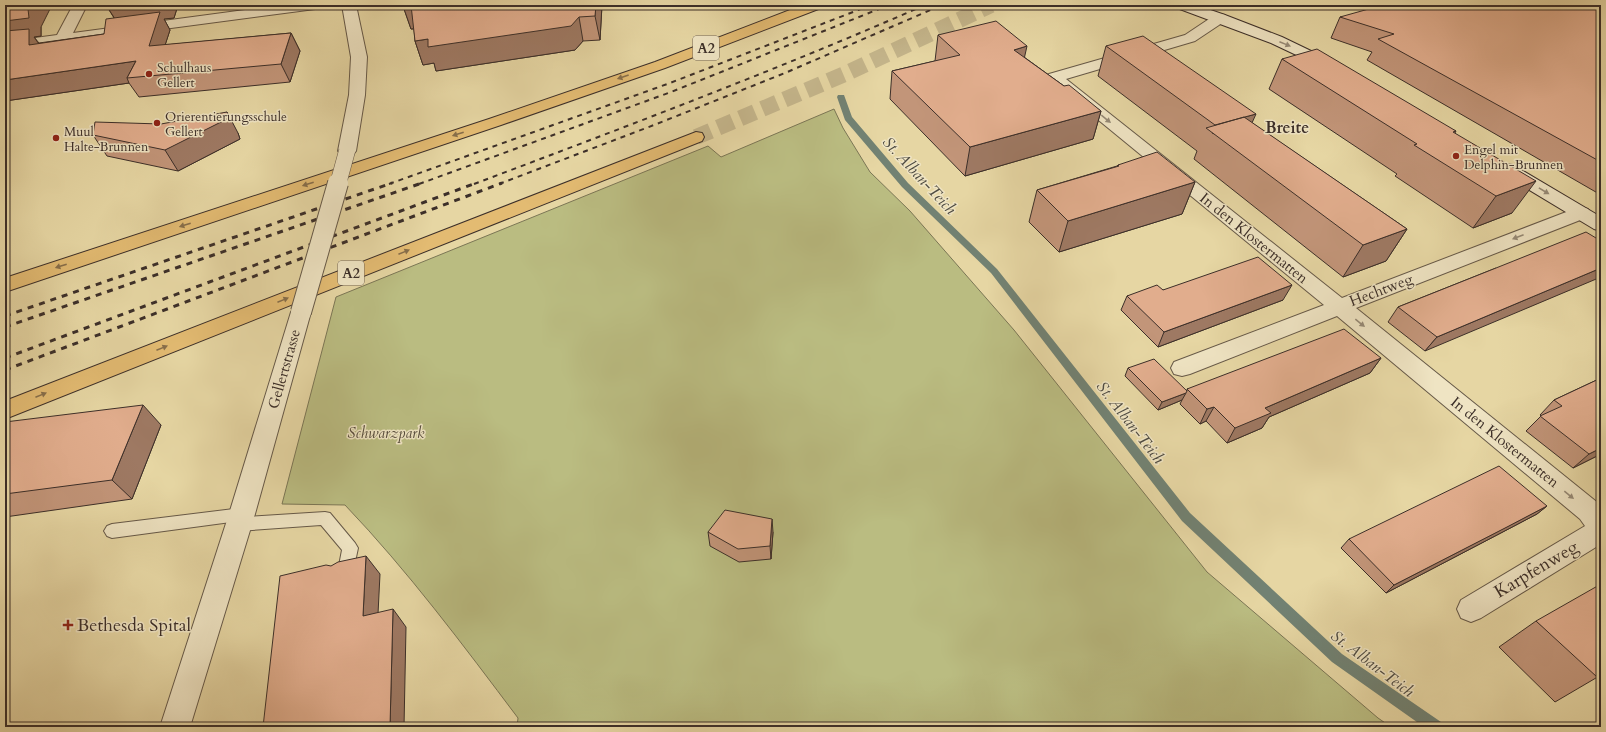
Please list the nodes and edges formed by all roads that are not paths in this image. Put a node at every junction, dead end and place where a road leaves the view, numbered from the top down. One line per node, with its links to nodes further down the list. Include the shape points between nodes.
1 (80, 5): 9 (street)
2 (315, 5): 9 (street)
3 (349, 5): 20 (street, Gellertstrasse, bridge, via 359,58 357,95 347,151)
4 (804, 5): 8 (highway)
5 (816, 5): 8 (highway, A2)
6 (1186, 6): 7 (street)
7 (1220, 18): 11 (street, one-way to 11, via 1298,49); 17 (street, In den Klostermatten, one-way to 17, via 1190,38 1054,77)
8 (751, 31): 16 (highway, A2, one-way to 16, via 495,122)
9 (64, 38): 10 (street)
10 (5, 46)
11 (1347, 74)
12 (696, 137): 19 (highway, A2, one-way to 12)
13 (1494, 161): 14 (street, one-way to 14)
14 (1581, 213): 15 (street); 17 (street, Hechtweg, one-way to 17)
15 (1601, 225)
16 (5, 285)
17 (1339, 306): 18 (street, Hechtweg); 21 (street, In den Klostermatten, one-way to 21)
18 (1182, 368)
19 (5, 410)
20 (240, 519): 22 (lane); 23 (lane, via 325,518 350,548); 25 (street, Gellertstrasse)
21 (1598, 519): 24 (street, Karpfenweg)
22 (112, 531)
23 (345, 576)
24 (1471, 609)
25 (175, 727)

